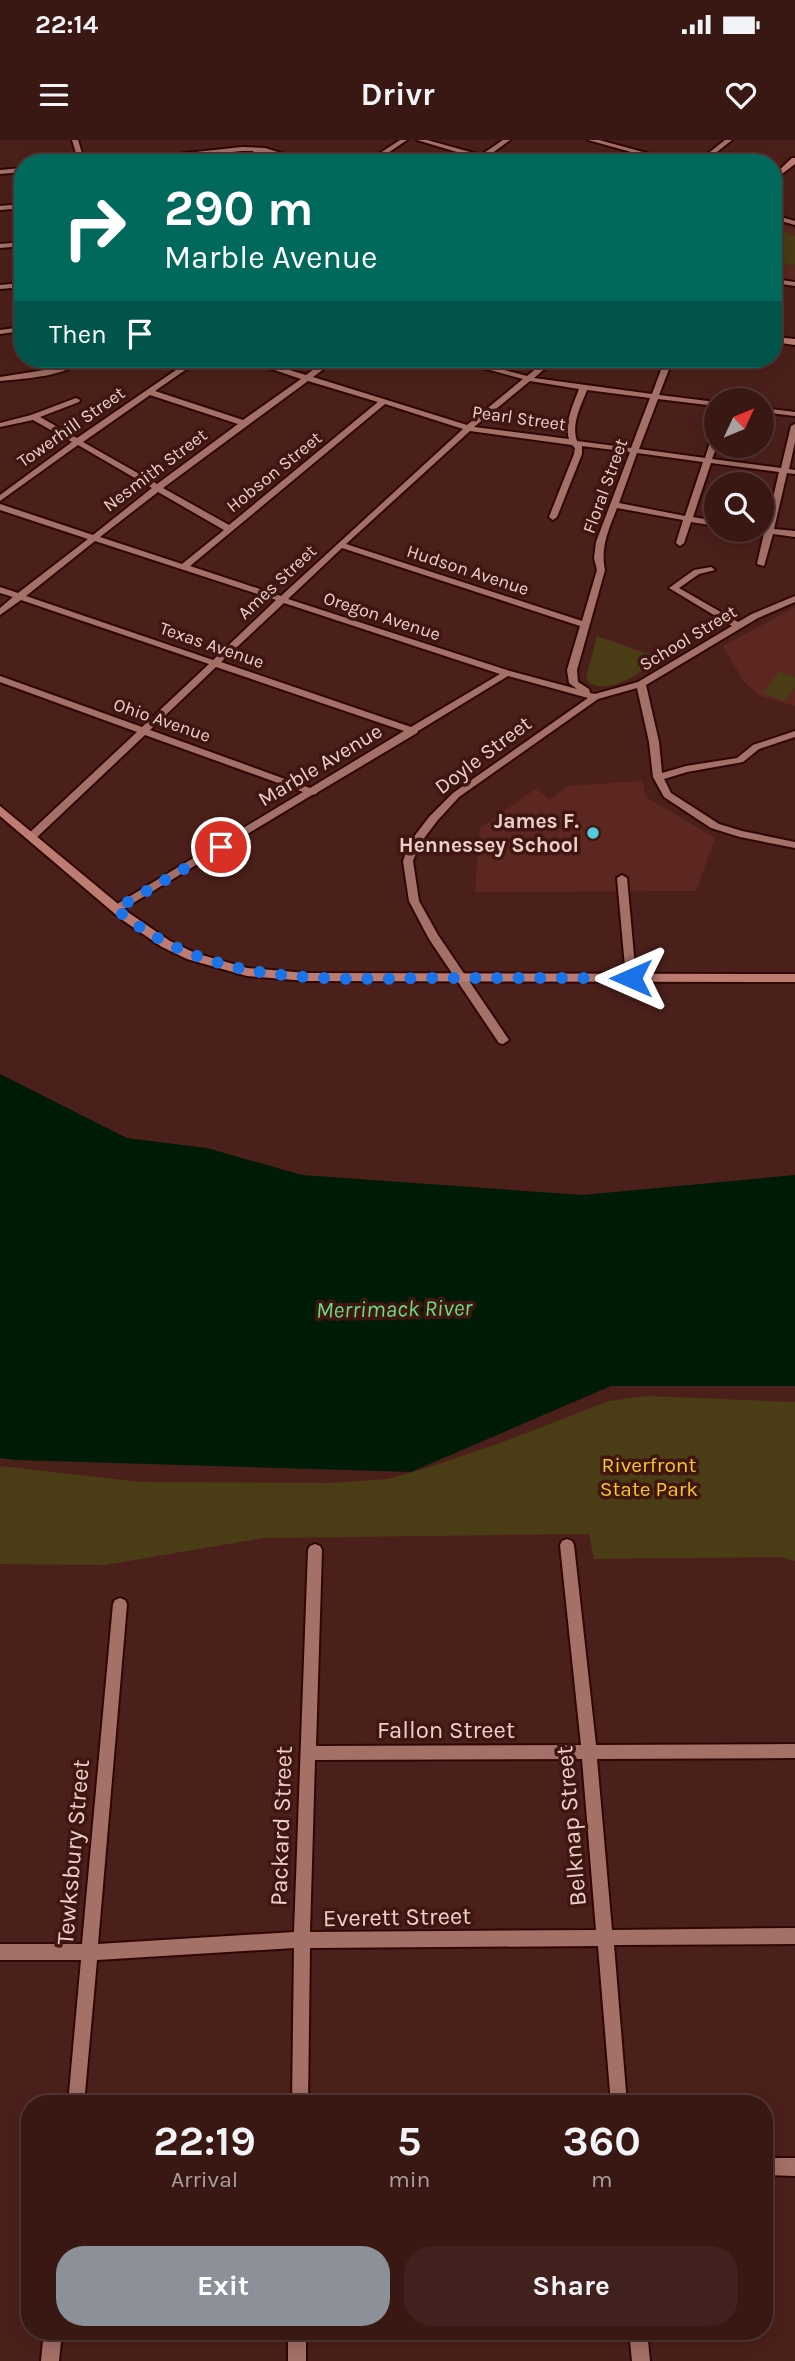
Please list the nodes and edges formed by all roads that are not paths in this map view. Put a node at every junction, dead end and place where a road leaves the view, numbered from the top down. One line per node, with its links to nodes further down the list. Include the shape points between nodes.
1 (404, 140): 12 (street)
2 (419, 140): 13 (street)
3 (507, 140): 14 (street)
4 (591, 140): 7 (street)
5 (627, 140): 7 (street)
6 (729, 140): 16 (street)
7 (618, 147): 15 (street)
8 (255, 149): 9 (street); 10 (street); 11 (street)
9 (199, 154)
10 (257, 154)
11 (275, 154)
12 (382, 154)
13 (468, 154)
14 (488, 154)
15 (645, 154)
16 (711, 154)
17 (64, 368): 25 (street)
18 (184, 368): 28 (street, Towerhill Street)
19 (274, 368): 24 (street, Pearl Street)
20 (320, 368): 24 (street, Nesmith Street)
21 (487, 368): 26 (street)
22 (541, 368): 26 (street, Ames Street)
23 (665, 368): 29 (street, Floral Street)
24 (306, 378): 31 (street, Pearl Street); 36 (street, Nesmith Street)
25 (0, 379)
26 (527, 379): 27 (street); 39 (street, Ames Street)
27 (584, 387): 29 (street); 41 (street, via 569,433)
28 (149, 392): 36 (street); 40 (street, Towerhill Street)
29 (655, 396): 32 (street); 42 (street, Floral Street)
30 (76, 400): 35 (street)
31 (383, 402): 39 (street, Pearl Street); 54 (street, Hobson Street)
32 (704, 402)
33 (774, 412): 34 (street)
34 (795, 414)
35 (34, 417): 37 (street); 40 (street)
36 (244, 423): 46 (street, Nesmith Street)
37 (0, 425)
38 (795, 426): 44 (street)
39 (468, 428): 41 (street, Pearl Street); 60 (street, Ames Street)
40 (78, 441): 46 (street); 47 (street, Towerhill Street)
41 (571, 442): 42 (street, Pearl Street); 51 (street, via 579,448 578,454)
42 (634, 450): 43 (street, Pearl Street); 49 (street, Floral Street)
43 (708, 460): 44 (street, Pearl Street); 52 (street)
44 (784, 470): 45 (street, Pearl Street); 48 (street)
45 (795, 472)
46 (157, 487): 54 (street); 57 (street, Nesmith Street)
47 (0, 499)
48 (774, 502)
49 (614, 505): 52 (street); 69 (street, Floral Street, via 600,542 601,569)
50 (0, 507): 57 (street, Oregon Avenue)
51 (553, 517)
52 (688, 520): 53 (street); 59 (street)
53 (704, 522)
54 (229, 529): 62 (street, Hobson Street)
55 (774, 531): 56 (street)
56 (795, 534)
57 (93, 537): 62 (street, Oregon Avenue); 65 (street, Nesmith Street)
58 (764, 542): 61 (street)
59 (680, 543)
60 (340, 545): 66 (street, Ames Street); 69 (street, Hudson Avenue)
61 (761, 564)
62 (184, 567): 66 (street, Oregon Avenue)
63 (711, 570): 70 (street, via 697,572 673,588)
64 (0, 590): 65 (street, Texas Avenue)
65 (19, 596): 68 (street, Nesmith Street); 71 (street, Texas Avenue)
66 (282, 599): 71 (street, Ames Street); 72 (street, Oregon Avenue)
67 (795, 599): 70 (street, School Street)
68 (0, 612)
69 (585, 625): 75 (street, Floral Street, via 572,670 574,683)
70 (738, 626): 74 (street, School Street)
71 (215, 663): 76 (street, Ames Street); 77 (street, Texas Avenue)
72 (507, 673): 75 (street, Oregon Avenue); 77 (street, Marble Avenue)
73 (0, 679): 76 (street, Ohio Avenue)
74 (641, 684): 75 (street, School Street); 79 (street)
75 (595, 697): 86 (street, Doyle Street, via 456,795 414,844 408,861 414,901)
76 (142, 730): 80 (street, Ohio Avenue); 82 (street, Ames Street)
77 (414, 731): 80 (street, Marble Avenue)
78 (795, 734): 79 (street, via 756,747 740,760)
79 (658, 777): 83 (street, via 667,795 715,826)
80 (313, 792): 85 (street, Marble Avenue)
81 (0, 810): 82 (main road)
82 (31, 837): 85 (main road)
83 (795, 845)
84 (622, 878): 87 (street)
85 (116, 909): 86 (main road, via 166,944 247,972)
86 (462, 978): 87 (main road); 89 (street, Doyle Street)
87 (631, 978): 88 (main road)
88 (795, 978)
89 (503, 1041)
90 (567, 1545): 94 (street, Belknap Street)
91 (314, 1550): 95 (street, Packard Street)
92 (120, 1604): 100 (street, Tewksbury Street)
93 (795, 1751): 94 (street, Fallon Street)
94 (589, 1752): 95 (street, Fallon Street); 97 (street, Belknap Street)
95 (308, 1753): 98 (street, Packard Street)
96 (795, 1936): 97 (street, Everett Street)
97 (605, 1937): 98 (street, Everett Street); 103 (street, Belknap Street)
98 (302, 1940): 100 (street, Everett Street); 102 (street, Packard Street)
99 (0, 1952): 100 (street, Everett Street)
100 (89, 1952): 101 (street, Tewksbury Street)
101 (77, 2095)
102 (300, 2095)
103 (618, 2095)
104 (773, 2167): 105 (street)
105 (795, 2167)
106 (52, 2340): 109 (street)
107 (297, 2340): 110 (street)
108 (639, 2340): 111 (street)
109 (50, 2361)
110 (297, 2361)
111 (641, 2361)

